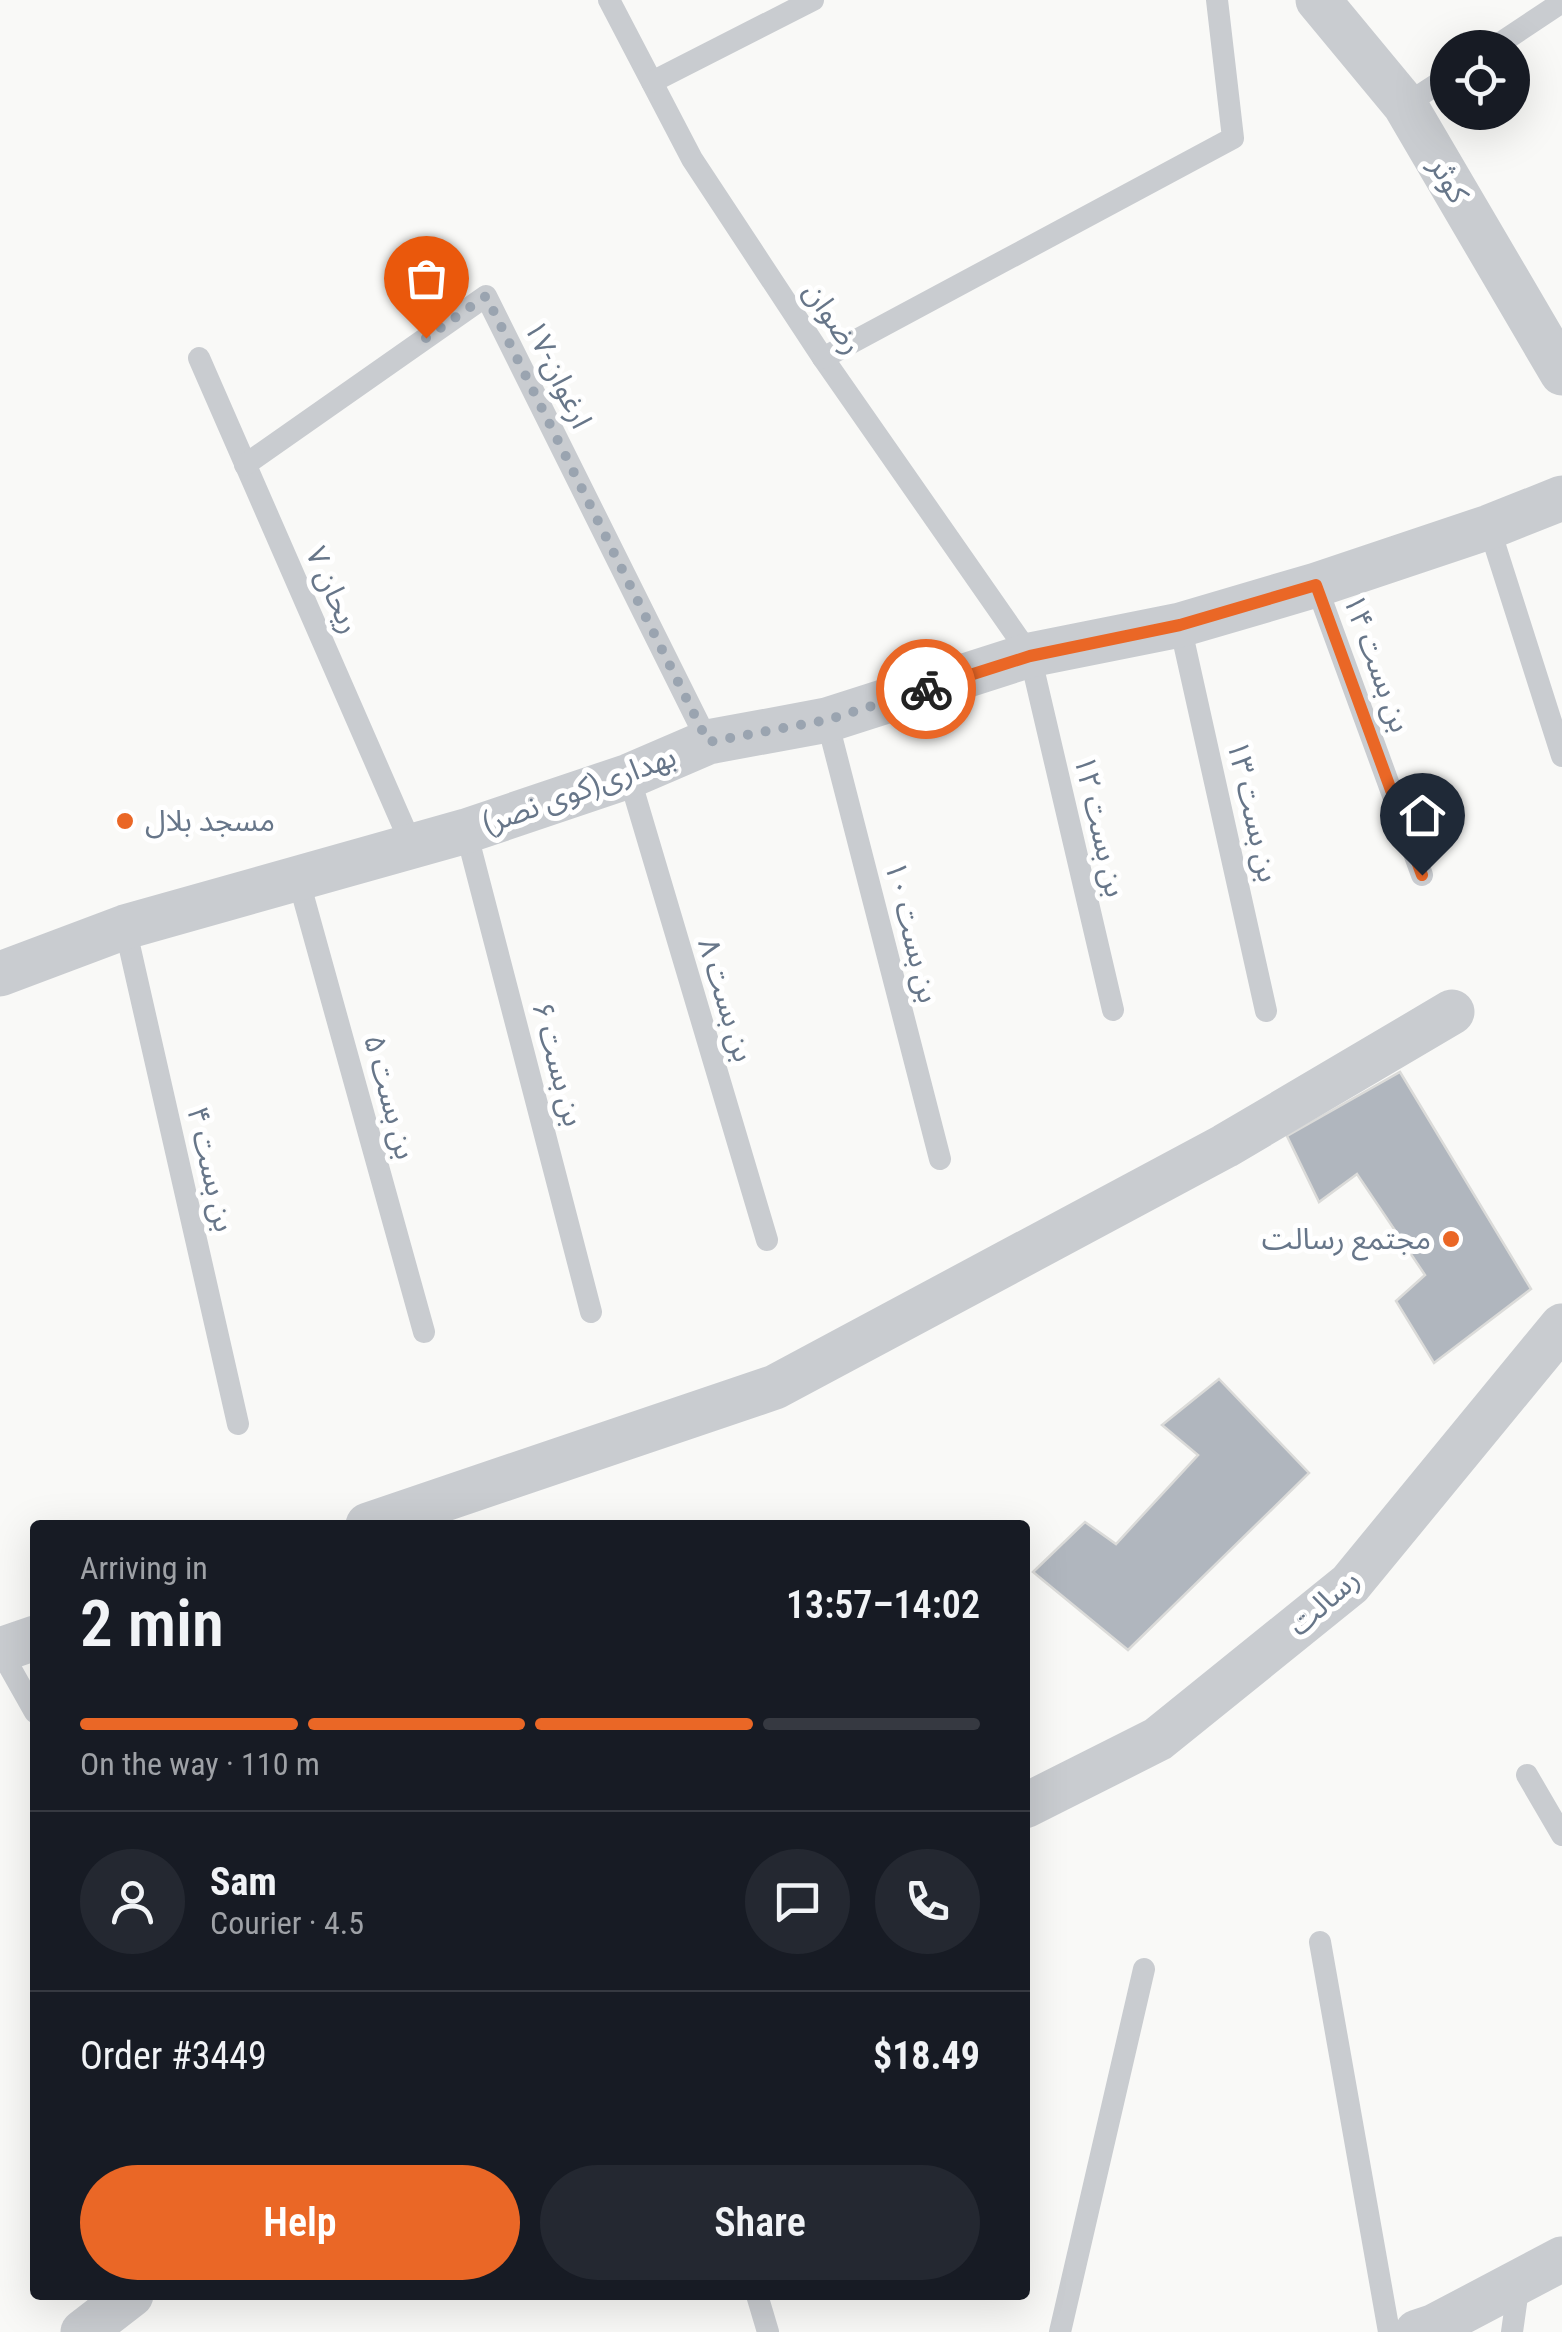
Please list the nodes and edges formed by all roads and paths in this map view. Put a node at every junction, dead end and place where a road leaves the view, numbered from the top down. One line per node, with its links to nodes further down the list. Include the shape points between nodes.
1 (609, 0): 7 (lane, رضوان)
2 (812, 0): 7 (lane)
3 (1216, 0): 11 (lane, via 1234,138)
4 (1318, 0): 9 (street, کوثر)
5 (1562, 2): 6 (lane)
6 (1520, 30)
7 (652, 82): 11 (lane, رضوان, via 692,159)
8 (1430, 89): 9 (lane)
9 (1405, 105): 12 (street, کوثر)
10 (199, 358): 13 (lane, ریحان ۷)
11 (823, 358): 18 (lane, رضوان)
12 (1562, 373)
13 (245, 466): 20 (lane, ارغوان-۱۷, via 486,296); 24 (lane, ریحان ۷)
14 (1562, 498): 15 (street, بهداری(کوی نصر))
15 (1488, 528): 16 (street, بهداری(کوی نصر)); 21 (lane)
16 (1316, 585): 17 (street, بهداری(کوی نصر)); 25 (lane, بن بست ۱۴)
17 (1180, 625): 18 (street, بهداری(کوی نصر)); 30 (lane, بن بست ۱۳)
18 (1030, 656): 19 (street, بهداری(کوی نصر)); 29 (lane, بن بست ۱۲)
19 (827, 720): 20 (street, بهداری(کوی نصر)); 32 (lane, بن بست ۱۰)
20 (708, 742): 22 (street, بهداری(کوی نصر))
21 (1562, 756)
22 (629, 776): 23 (street, بهداری(کوی نصر)); 33 (lane, بن بست ۸)
23 (466, 831): 24 (street, بهداری(کوی نصر)); 34 (lane, بن بست ۶)
24 (412, 846): 26 (street, بهداری(کوی نصر))
25 (1422, 875)
26 (298, 878): 27 (street, بهداری(کوی نصر)); 36 (lane, بن بست ۵)
27 (125, 927): 28 (street, بهداری(کوی نصر)); 37 (lane, بن بست ۴)
28 (0, 974)
29 (1113, 1010)
30 (1266, 1011)
31 (1452, 1012): 38 (street, via 1225,1146 775,1387)
32 (940, 1159)
33 (766, 1240)
34 (592, 1312)
35 (1562, 1326): 43 (street, رسالت, via 1350,1584 1158,1739)
36 (424, 1332)
37 (238, 1424)
38 (383, 1520)
39 (30, 1640): 40 (street)
40 (0, 1650): 41 (lane)
41 (30, 1703)
42 (1527, 1775): 44 (lane)
43 (1030, 1803)
44 (1562, 1835)
45 (1320, 1942): 54 (lane)
46 (1144, 1968): 53 (lane)
47 (1562, 2259): 48 (street)
48 (1519, 2282): 55 (street); 56 (lane)
49 (125, 2300): 51 (street)
50 (758, 2300): 52 (lane)
51 (83, 2332)
52 (768, 2332)
53 (1060, 2332)
54 (1390, 2332)
55 (1417, 2332)
56 (1512, 2332)

